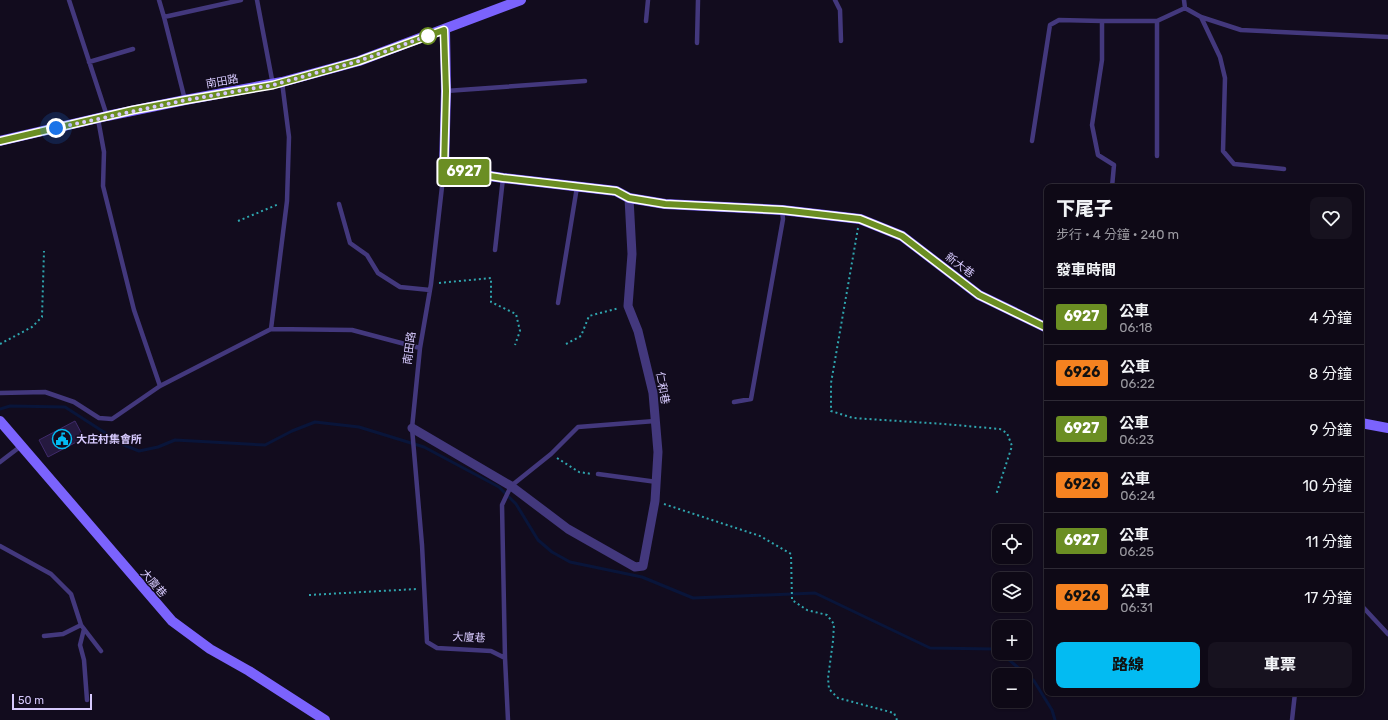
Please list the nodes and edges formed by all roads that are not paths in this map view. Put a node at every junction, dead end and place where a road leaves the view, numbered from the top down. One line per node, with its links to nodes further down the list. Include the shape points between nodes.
1 (69, 0): 21 (lane)
2 (159, 0): 11 (lane)
3 (241, 0): 11 (lane)
4 (257, 0): 23 (lane)
5 (521, 0): 16 (street, 南田路)
6 (648, 0): 13 (lane)
7 (698, 0): 19 (lane)
8 (835, 0): 18 (lane, via 840,10)
9 (1184, 0): 10 (lane)
10 (1185, 8): 12 (lane); 15 (lane)
11 (164, 17): 25 (lane)
12 (1201, 17): 17 (lane, via 1241,30); 31 (lane, via 1220,57 1225,78 1223,151 1234,164)
13 (646, 21)
14 (1102, 21): 15 (lane); 28 (lane, via 1059,20 1050,25); 33 (lane, via 1102,60 1092,125 1098,155 1114,165)
15 (1157, 21): 29 (lane)
16 (444, 30): 23 (street, 南田路, via 359,61); 24 (street, 南田路)
17 (1388, 37)
18 (841, 41)
19 (697, 43)
20 (133, 49): 21 (lane)
21 (89, 62): 26 (lane)
22 (585, 81): 24 (lane)
23 (277, 83): 25 (street, 南田路); 42 (lane, via 289,137 287,200)
24 (446, 91): 30 (street, 南田路)
25 (186, 100): 26 (street, 南田路)
26 (102, 117): 27 (street, 南田路); 44 (lane, via 103,186 134,310)
27 (0, 141)
28 (1032, 141)
29 (1157, 156)
30 (444, 169): 32 (street); 39 (lane, 南田路)
31 (1284, 169)
32 (503, 178): 34 (street); 38 (lane)
33 (1112, 184)
34 (577, 187): 35 (street, via 616,191); 40 (lane)
35 (629, 198): 37 (street, via 665,204); 48 (street, 仁和巷, via 632,254 628,306 638,331 653,393)
36 (339, 204): 39 (lane, via 350,243 368,255 378,273 400,287)
37 (782, 210): 41 (street, 新大巷, via 860,219 902,236 979,295); 46 (lane, via 783,219 750,399)
38 (495, 250)
39 (430, 290): 43 (lane, 南田路)
40 (558, 303)
41 (1044, 327)
42 (271, 329): 43 (lane, via 352,330); 44 (lane)
43 (420, 348): 50 (lane, 南田路)
44 (160, 386): 45 (lane, via 112,419 99,418 74,402 45,392)
45 (0, 393)
46 (734, 402)
47 (0, 420): 52 (street, 大廈巷)
48 (655, 421): 56 (street); 57 (lane, 仁和巷, via 578,426 551,454)
49 (1364, 424): 51 (street)
50 (412, 428): 53 (lane, 南田路); 57 (street)
51 (1388, 428)
52 (21, 446): 54 (lane); 67 (street, 大廈巷, via 172,621 210,649)
53 (414, 455): 64 (lane, 大廈巷, via 427,642 437,648 492,651)
54 (0, 462)
55 (598, 474): 56 (lane)
56 (657, 482): 57 (street, via 643,566 635,567 568,529)
57 (509, 489): 64 (lane, 仁和巷, via 502,505)
58 (0, 546): 60 (lane, via 51,574 71,594)
59 (1364, 608): 61 (lane)
60 (83, 627): 62 (lane, via 63,634); 63 (lane); 66 (lane, via 80,645 84,660)
61 (1388, 634)
62 (44, 636)
63 (101, 652)
64 (505, 658): 68 (lane)
65 (1295, 696): 69 (lane)
66 (87, 700)
67 (326, 720)
68 (508, 720)
69 (1292, 720)

